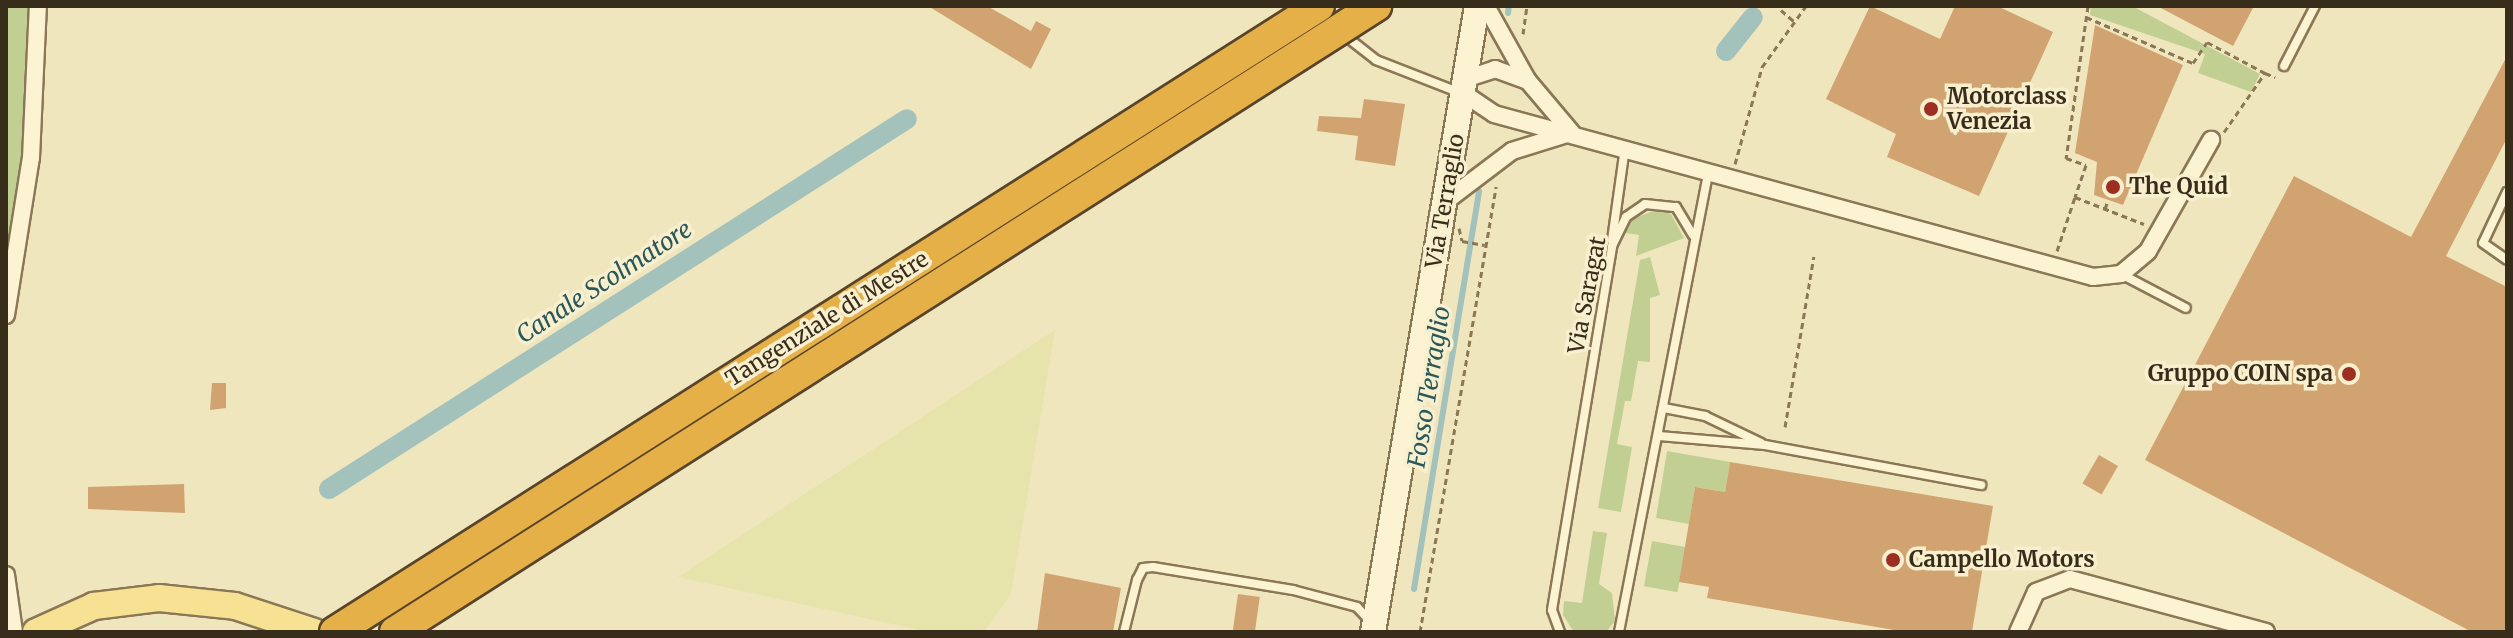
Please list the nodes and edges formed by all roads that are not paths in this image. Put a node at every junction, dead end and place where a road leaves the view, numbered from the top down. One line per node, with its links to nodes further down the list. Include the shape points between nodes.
1 (38, 6): 22 (street, via 31,158)
2 (1305, 6): 10 (lane, via 1376,60)
3 (1319, 6): 33 (highway, Tangenziale di Mestre, bridge)
4 (1376, 6): 34 (highway, Tangenziale di Mestre, bridge)
5 (1477, 6): 10 (main road, Via Terraglio)
6 (1486, 6): 9 (street)
7 (2315, 6): 8 (lane)
8 (2284, 66)
9 (1528, 81): 10 (street, via 1495,69); 11 (street)
10 (1464, 86): 11 (street, via 1494,114); 16 (main road, Via Terraglio)
11 (1572, 133): 13 (street); 16 (street, via 1512,151)
12 (2211, 140): 20 (street, via 2162,231)
13 (1626, 146): 14 (street); 18 (lane)
14 (1708, 172): 17 (lane); 20 (street, via 2093,277)
15 (2507, 192): 19 (lane, via 2483,243)
16 (1444, 204): 29 (main road, Via Terraglio)
17 (1693, 235): 18 (lane, Via Saragat, via 1676,207 1645,204 1626,217); 23 (lane)
18 (1612, 246): 36 (lane, Via Saragat, via 1552,610)
19 (2507, 260)
20 (2121, 274): 21 (lane)
21 (2186, 308)
22 (6, 315)
23 (1664, 408): 24 (lane); 25 (lane, via 1705,416)
24 (1659, 436): 25 (lane); 28 (lane)
25 (1765, 445): 26 (lane)
26 (1981, 485)
27 (6, 575): 30 (street)
28 (1627, 627): 37 (lane)
29 (1374, 629): 35 (lane, via 1357,607 1293,590 1153,567 1143,568 1137,580)
30 (14, 632)
31 (36, 632): 32 (main road, via 94,606 159,598 235,606)
32 (314, 632)
33 (335, 632)
34 (395, 632)
35 (1124, 632)
36 (1560, 632)
37 (1619, 632)
38 (2018, 632): 39 (street, via 2036,592 2070,579)
39 (2266, 632)

